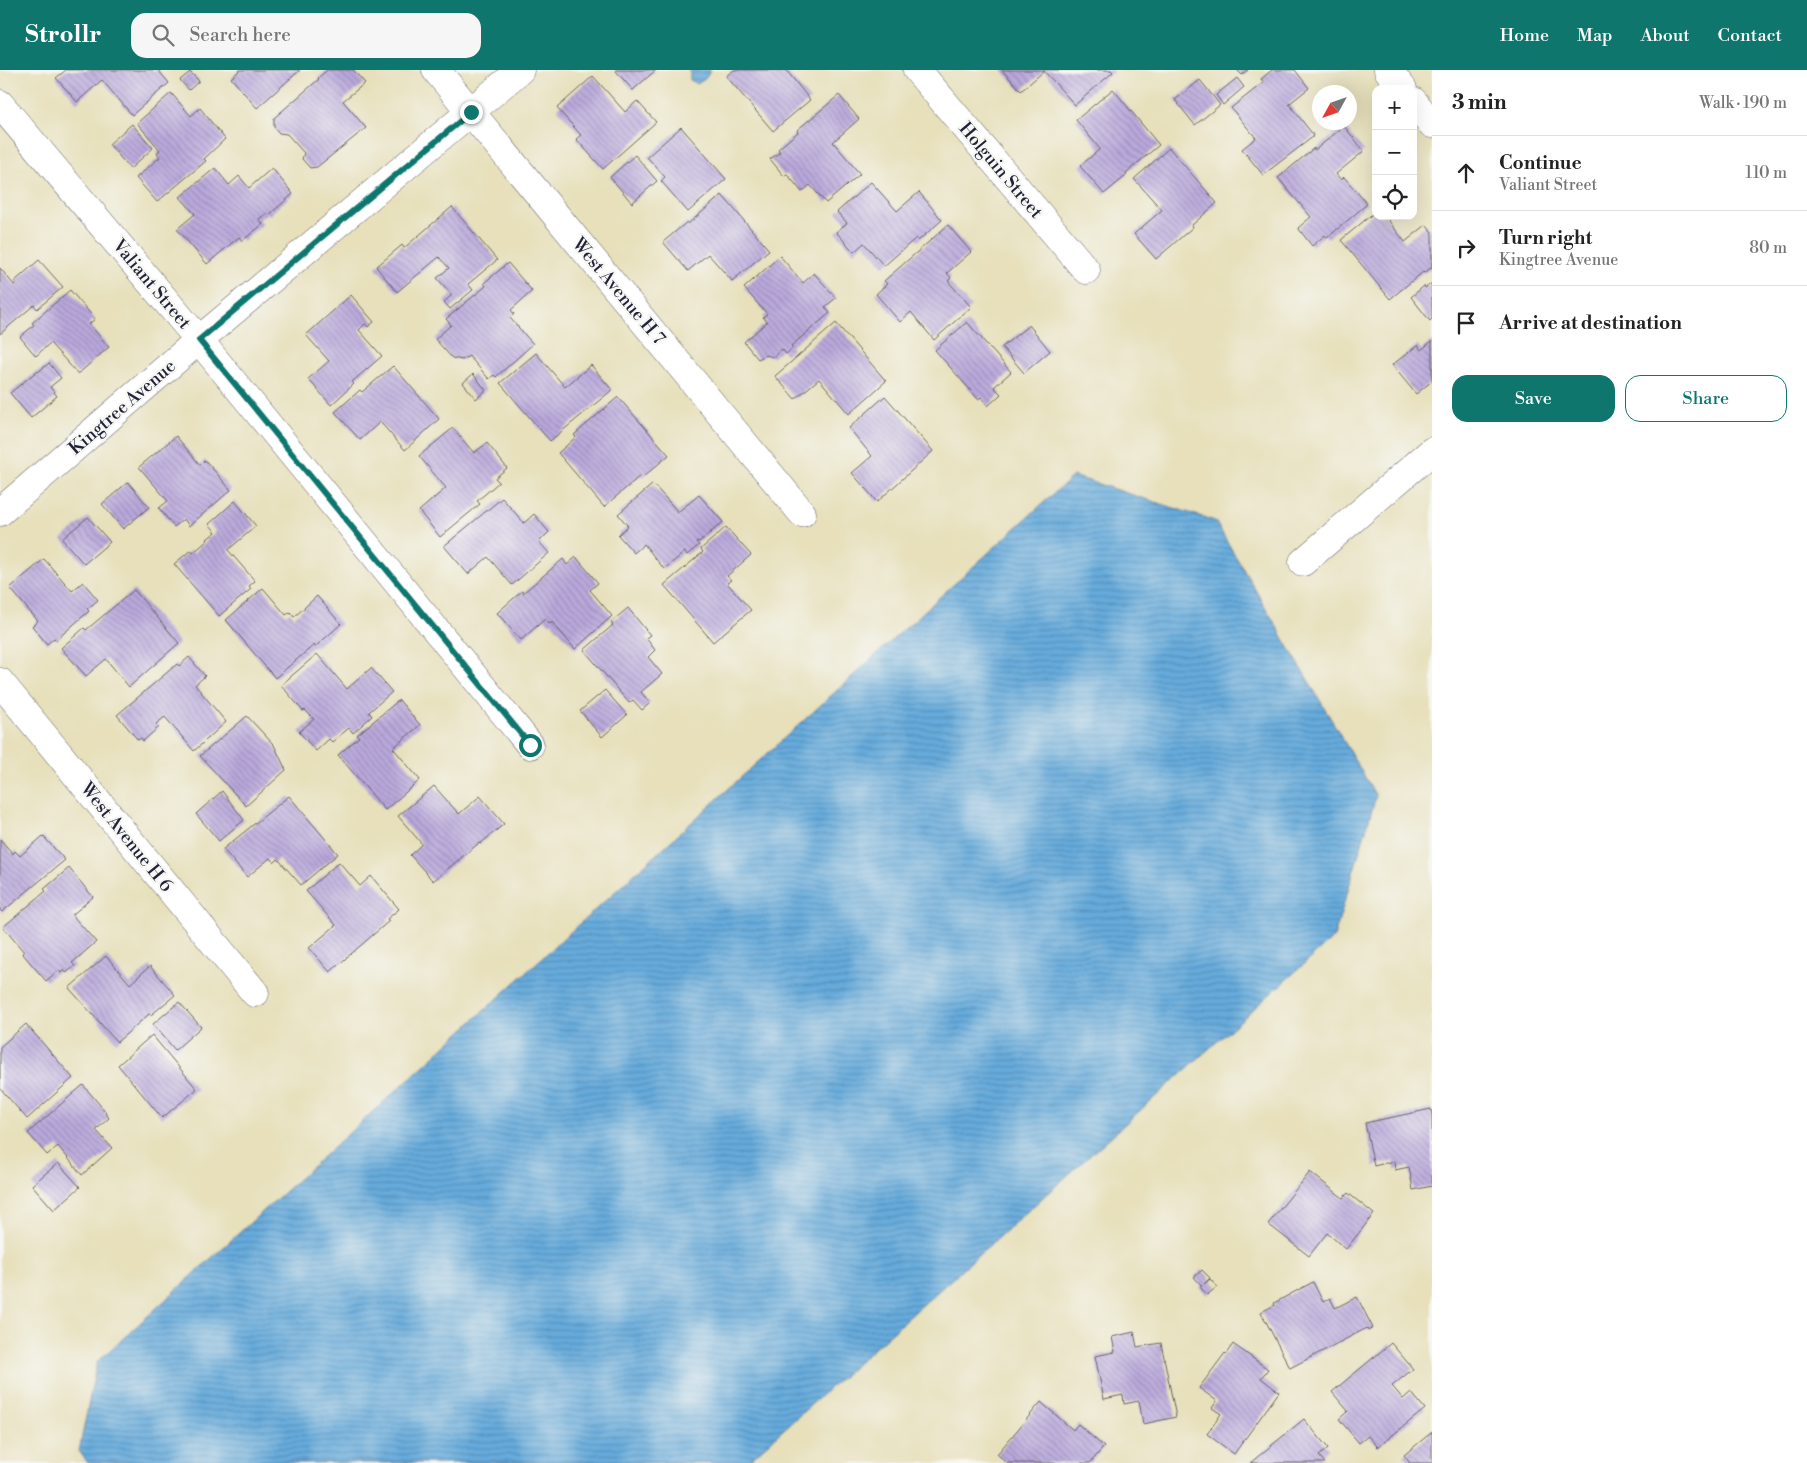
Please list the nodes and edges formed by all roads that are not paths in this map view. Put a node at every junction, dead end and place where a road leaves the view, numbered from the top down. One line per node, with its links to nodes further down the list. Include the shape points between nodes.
1 (436, 70): 8 (street, West Avenue H 7)
2 (520, 70): 8 (street, Kingtree Avenue)
3 (917, 70): 10 (street, Holguin Street)
4 (1388, 70): 5 (street)
5 (1400, 85)
6 (0, 104): 11 (street, Valiant Street)
7 (1417, 106): 9 (street)
8 (471, 112): 11 (street, Kingtree Avenue); 14 (street, West Avenue H 7)
9 (1432, 124)
10 (1086, 270)
11 (199, 340): 13 (street, Kingtree Avenue); 17 (street, Valiant Street)
12 (1432, 451): 15 (street)
13 (0, 512)
14 (802, 513)
15 (1303, 562)
16 (0, 682): 18 (street, West Avenue H 6)
17 (530, 745)
18 (254, 993)

